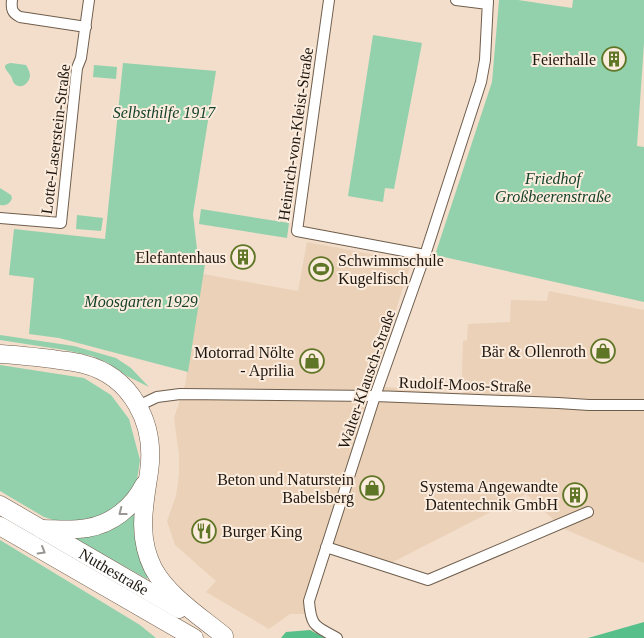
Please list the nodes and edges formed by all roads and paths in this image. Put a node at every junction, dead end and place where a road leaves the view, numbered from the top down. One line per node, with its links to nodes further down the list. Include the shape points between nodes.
1 (12, 0): 6 (street, via 14,14 20,17)
2 (89, 0): 6 (street, Lotte-Laserstein-Straße)
3 (329, 0): 8 (street, Heinrich-von-Kleist-Straße, via 297,231)
4 (456, 0): 5 (street)
5 (488, 2): 8 (street, Walter-Klausch-Straße, via 481,82)
6 (86, 27): 7 (street, Lotte-Laserstein-Straße, via 77,68 61,223)
7 (0, 218)
8 (425, 255): 10 (street, Walter-Klausch-Straße)
9 (0, 354): 12 (highway, via 92,366 118,382)
10 (375, 396): 11 (street, Rudolf-Moos-Straße); 12 (street, Rudolf-Moos-Straße, via 180,394 157,397); 18 (street, Walter-Klausch-Straße)
11 (644, 405)
12 (138, 406): 13 (highway, via 148,431)
13 (148, 472): 17 (highway, one-way to 17, via 130,506 106,522 88,528); 20 (highway, via 143,533 153,568 168,589)
14 (0, 505): 17 (highway, Nuthestraße)
15 (588, 512): 18 (street, via 428,580)
16 (0, 526): 19 (highway, Nuthestraße, one-way to 19)
17 (40, 529): 20 (highway, Nuthestraße)
18 (326, 547): 23 (street, Walter-Klausch-Straße, via 309,607 315,626)
19 (151, 613): 21 (highway); 22 (highway, Nuthestraße)
20 (226, 637)
21 (174, 638)
22 (194, 638)
23 (338, 638)

